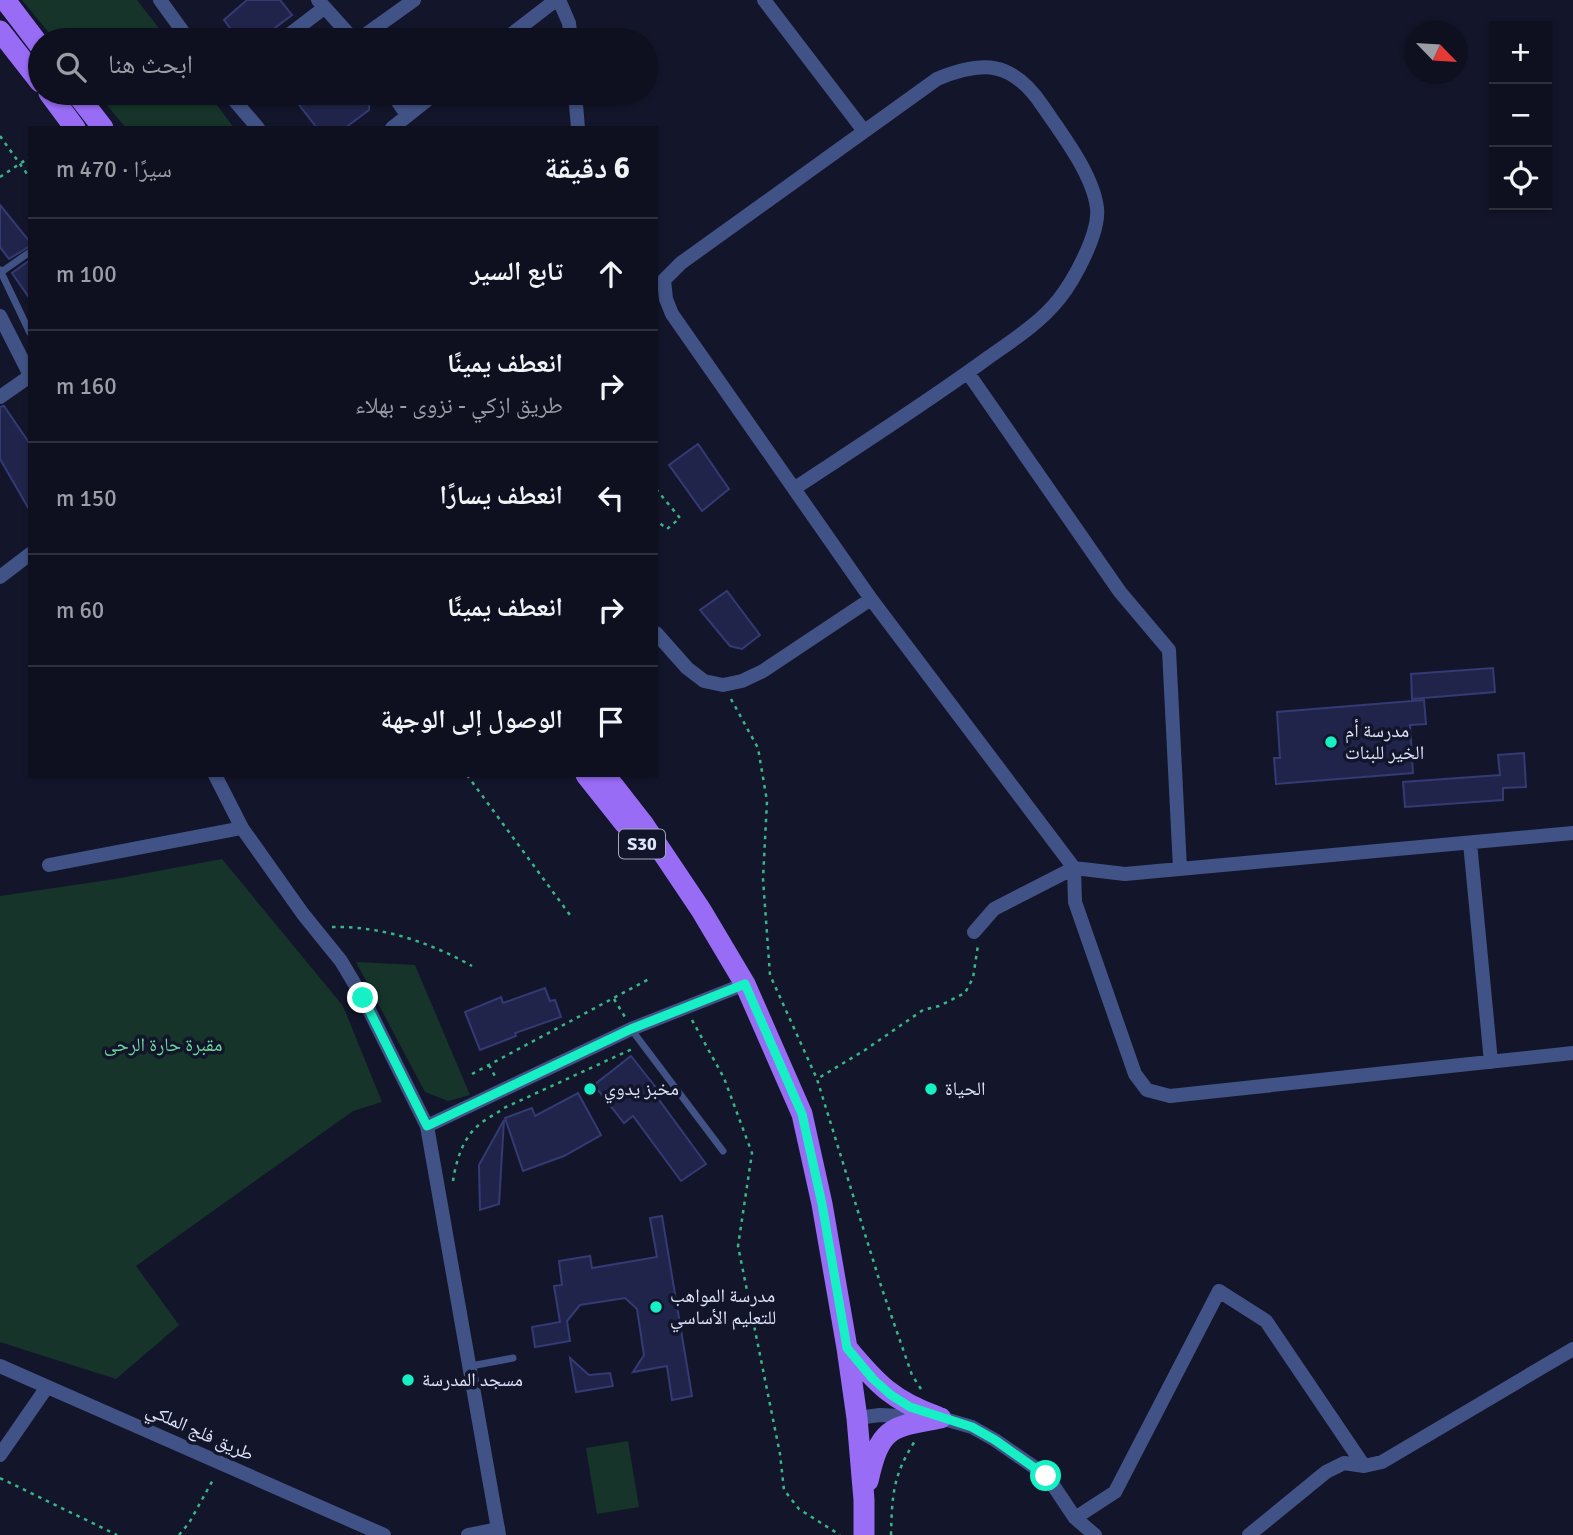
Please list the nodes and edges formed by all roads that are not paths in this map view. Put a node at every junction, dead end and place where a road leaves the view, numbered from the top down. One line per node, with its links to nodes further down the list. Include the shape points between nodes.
1 (5, 0): 14 (main road)
2 (160, 0): 7 (street)
3 (414, 0): 10 (street)
4 (558, 0): 11 (street); 12 (street)
5 (764, 0): 28 (street)
6 (321, 4): 8 (street); 9 (street)
7 (180, 28)
8 (295, 28)
9 (344, 28)
10 (373, 28)
11 (520, 28)
12 (570, 28)
13 (0, 31): 15 (main road)
14 (28, 31)
15 (28, 67)
16 (57, 105): 23 (main road)
17 (85, 105): 24 (main road)
18 (239, 105): 25 (street)
19 (400, 105): 22 (street)
20 (420, 105): 22 (street)
21 (576, 105): 27 (street)
22 (407, 115): 26 (street)
23 (73, 126)
24 (101, 126)
25 (256, 126)
26 (394, 126)
27 (578, 126)
28 (864, 131): 34 (street, via 937,79 962,68 1009,71 1032,90 1089,179 1097,209 1090,244 1075,276 1058,301 1030,327); 37 (street, via 664,280 672,314)
29 (28, 253): 30 (lane)
30 (1, 272): 32 (lane)
31 (0, 316): 33 (street)
32 (28, 328)
33 (28, 372)
34 (968, 373): 37 (street); 50 (street, via 1120,592 1169,650)
35 (28, 377): 36 (street)
36 (0, 397)
37 (795, 488): 40 (street)
38 (28, 555): 39 (street)
39 (0, 576)
40 (871, 599): 41 (street, via 764,671 723,685 704,681 687,668); 49 (street)
41 (658, 635)
42 (216, 777): 45 (street)
43 (588, 777): 51 (main road, S30)
44 (607, 777): 51 (main road, S30)
45 (242, 828): 48 (street); 57 (street, via 341,961)
46 (1573, 834): 47 (street)
47 (1470, 843): 50 (street); 56 (street)
48 (49, 865)
49 (1074, 868): 50 (street, via 1125,874); 52 (street, via 994,909); 56 (street, via 1075,902 1135,1074 1147,1090 1170,1096)
50 (1180, 869)
51 (701, 910): 53 (main road, S30)
52 (974, 932)
53 (745, 984): 54 (street); 59 (main road, S30, via 802,1114)
54 (631, 1029): 57 (street); 58 (lane)
55 (1573, 1053): 56 (street)
56 (1491, 1062)
57 (427, 1126): 63 (street)
58 (723, 1151)
59 (847, 1348): 65 (main road, S30); 66 (main road, via 891,1395)
60 (1573, 1349): 68 (street, via 1382,1462)
61 (513, 1358): 63 (lane)
62 (0, 1366): 64 (street, طريق فلج الملكي)
63 (471, 1366): 71 (street)
64 (47, 1387): 67 (street); 72 (street, طريق فلج الملكي)
65 (857, 1418): 66 (street); 69 (main road, S30)
66 (941, 1418): 69 (main road, via 899,1425 884,1436 873,1458); 70 (street, via 972,1427 1046,1476)
67 (0, 1455)
68 (1364, 1466): 70 (street, via 1266,1321 1219,1291 1115,1492); 76 (street, via 1344,1463 1326,1472)
69 (864, 1500): 74 (main road, S30)
70 (1075, 1518): 75 (street)
71 (498, 1532): 73 (street)
72 (384, 1535)
73 (468, 1535)
74 (864, 1535)
75 (1095, 1535)
76 (1249, 1535)

